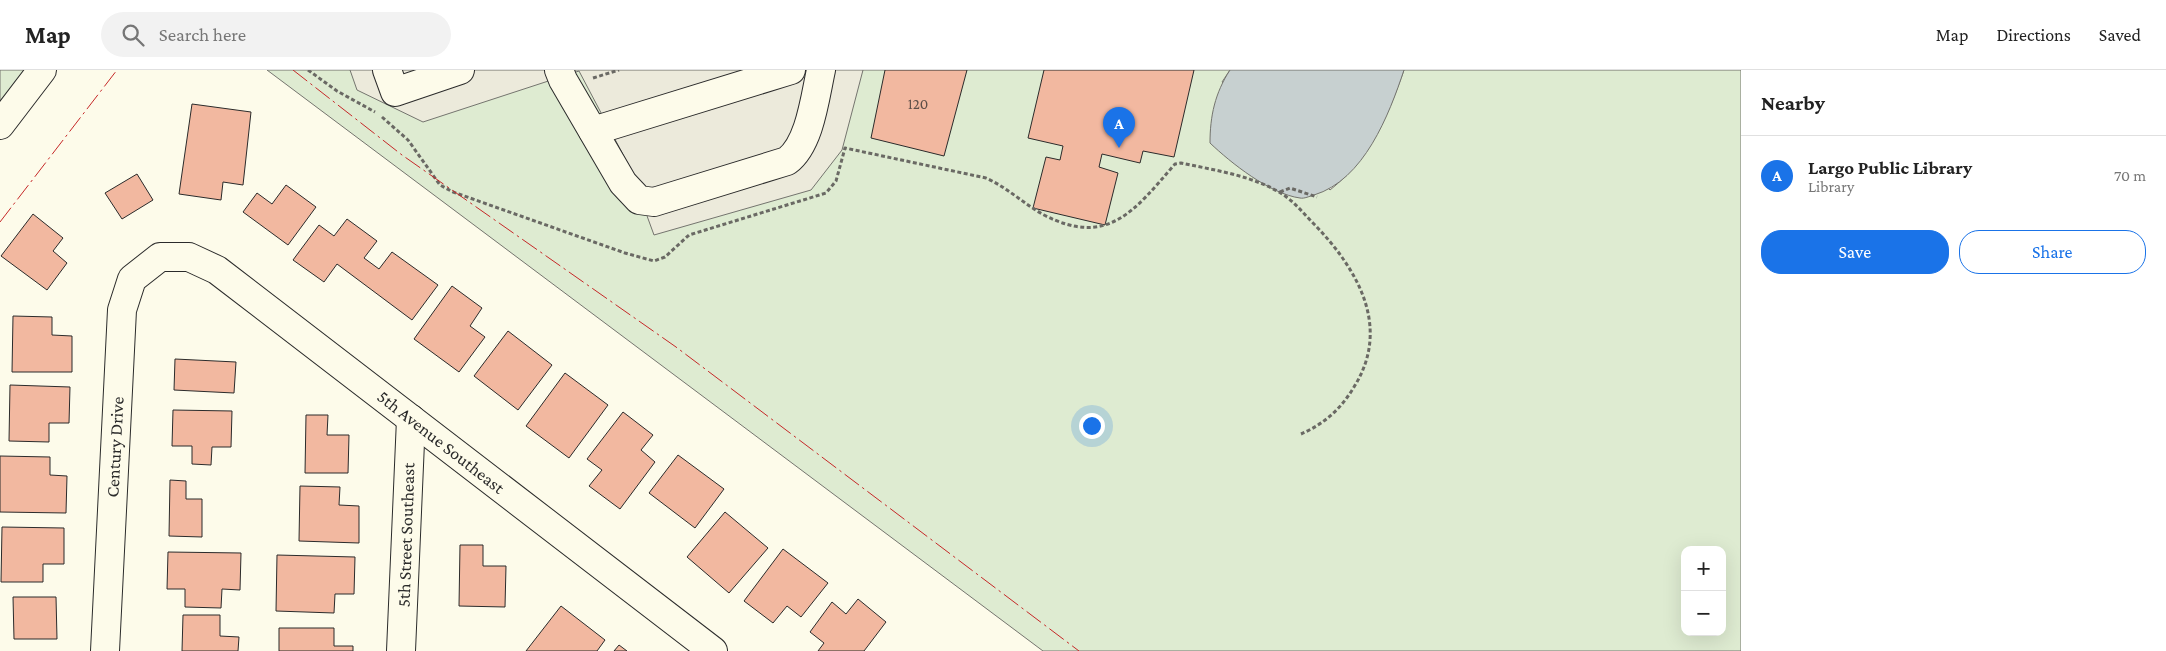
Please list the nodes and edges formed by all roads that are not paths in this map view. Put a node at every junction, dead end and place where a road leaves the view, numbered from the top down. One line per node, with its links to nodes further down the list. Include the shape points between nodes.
1 (42, 70): 7 (street)
2 (387, 70): 3 (street, via 395,92)
3 (460, 70)
4 (559, 70): 8 (street)
5 (791, 70): 8 (street)
6 (822, 70): 8 (street, via 804,139 794,156 787,161 654,202 639,200 630,194)
7 (0, 124)
8 (592, 131)
9 (160, 258): 10 (street, 5th Avenue Southeast, via 189,258 217,270); 11 (street, Century Drive, via 132,279 122,310)
10 (410, 419): 12 (street, 5th Street Southeast); 13 (street, 5th Avenue Southeast)
11 (105, 651)
12 (401, 651)
13 (713, 651)

